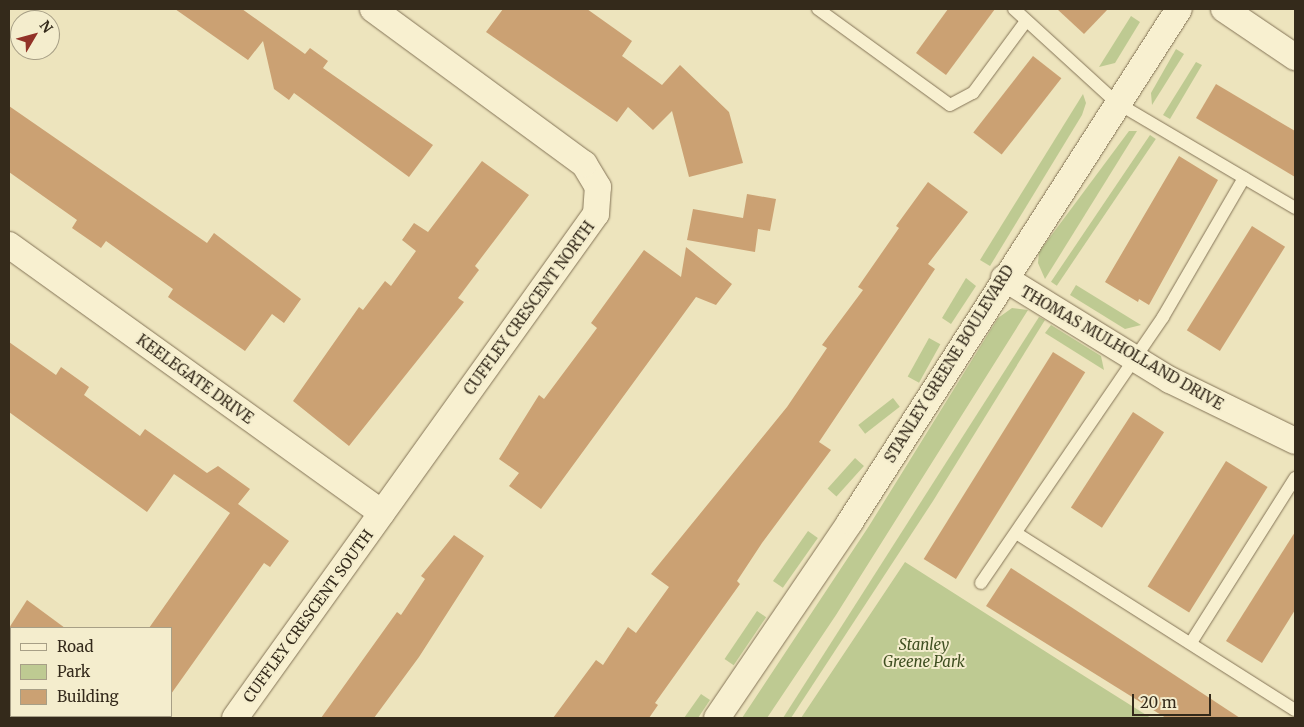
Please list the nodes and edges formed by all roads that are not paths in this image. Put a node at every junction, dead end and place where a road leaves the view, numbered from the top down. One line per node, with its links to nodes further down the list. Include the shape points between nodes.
1 (373, 9): 16 (street, CUFFLEY CRESCENT NORTH, via 557,141 584,164 598,187 596,214)
2 (818, 9): 6 (lane, via 950,105 973,94)
3 (1014, 9): 6 (lane)
4 (1179, 9): 8 (street, STANLEY GREENE BOULEVARD)
5 (1224, 9): 7 (street)
6 (1026, 21): 8 (lane)
7 (1295, 57)
8 (1117, 103): 9 (lane); 12 (street, STANLEY GREENE BOULEVARD)
9 (1244, 178): 10 (lane); 13 (lane, via 1162,317)
10 (1295, 208)
11 (9, 245): 16 (street, KEELEGATE DRIVE)
12 (1004, 278): 13 (street, THOMAS MULHOLLAND DRIVE); 22 (street, STANLEY GREENE BOULEVARD, via 770,644)
13 (1134, 357): 14 (street, THOMAS MULHOLLAND DRIVE); 17 (lane)
14 (1295, 441)
15 (1295, 478): 19 (lane)
16 (382, 513): 21 (street, CUFFLEY CRESCENT SOUTH)
17 (1016, 533): 18 (lane); 19 (lane)
18 (980, 583)
19 (1192, 641): 20 (lane)
20 (1295, 710)
21 (235, 718)
22 (717, 718)

